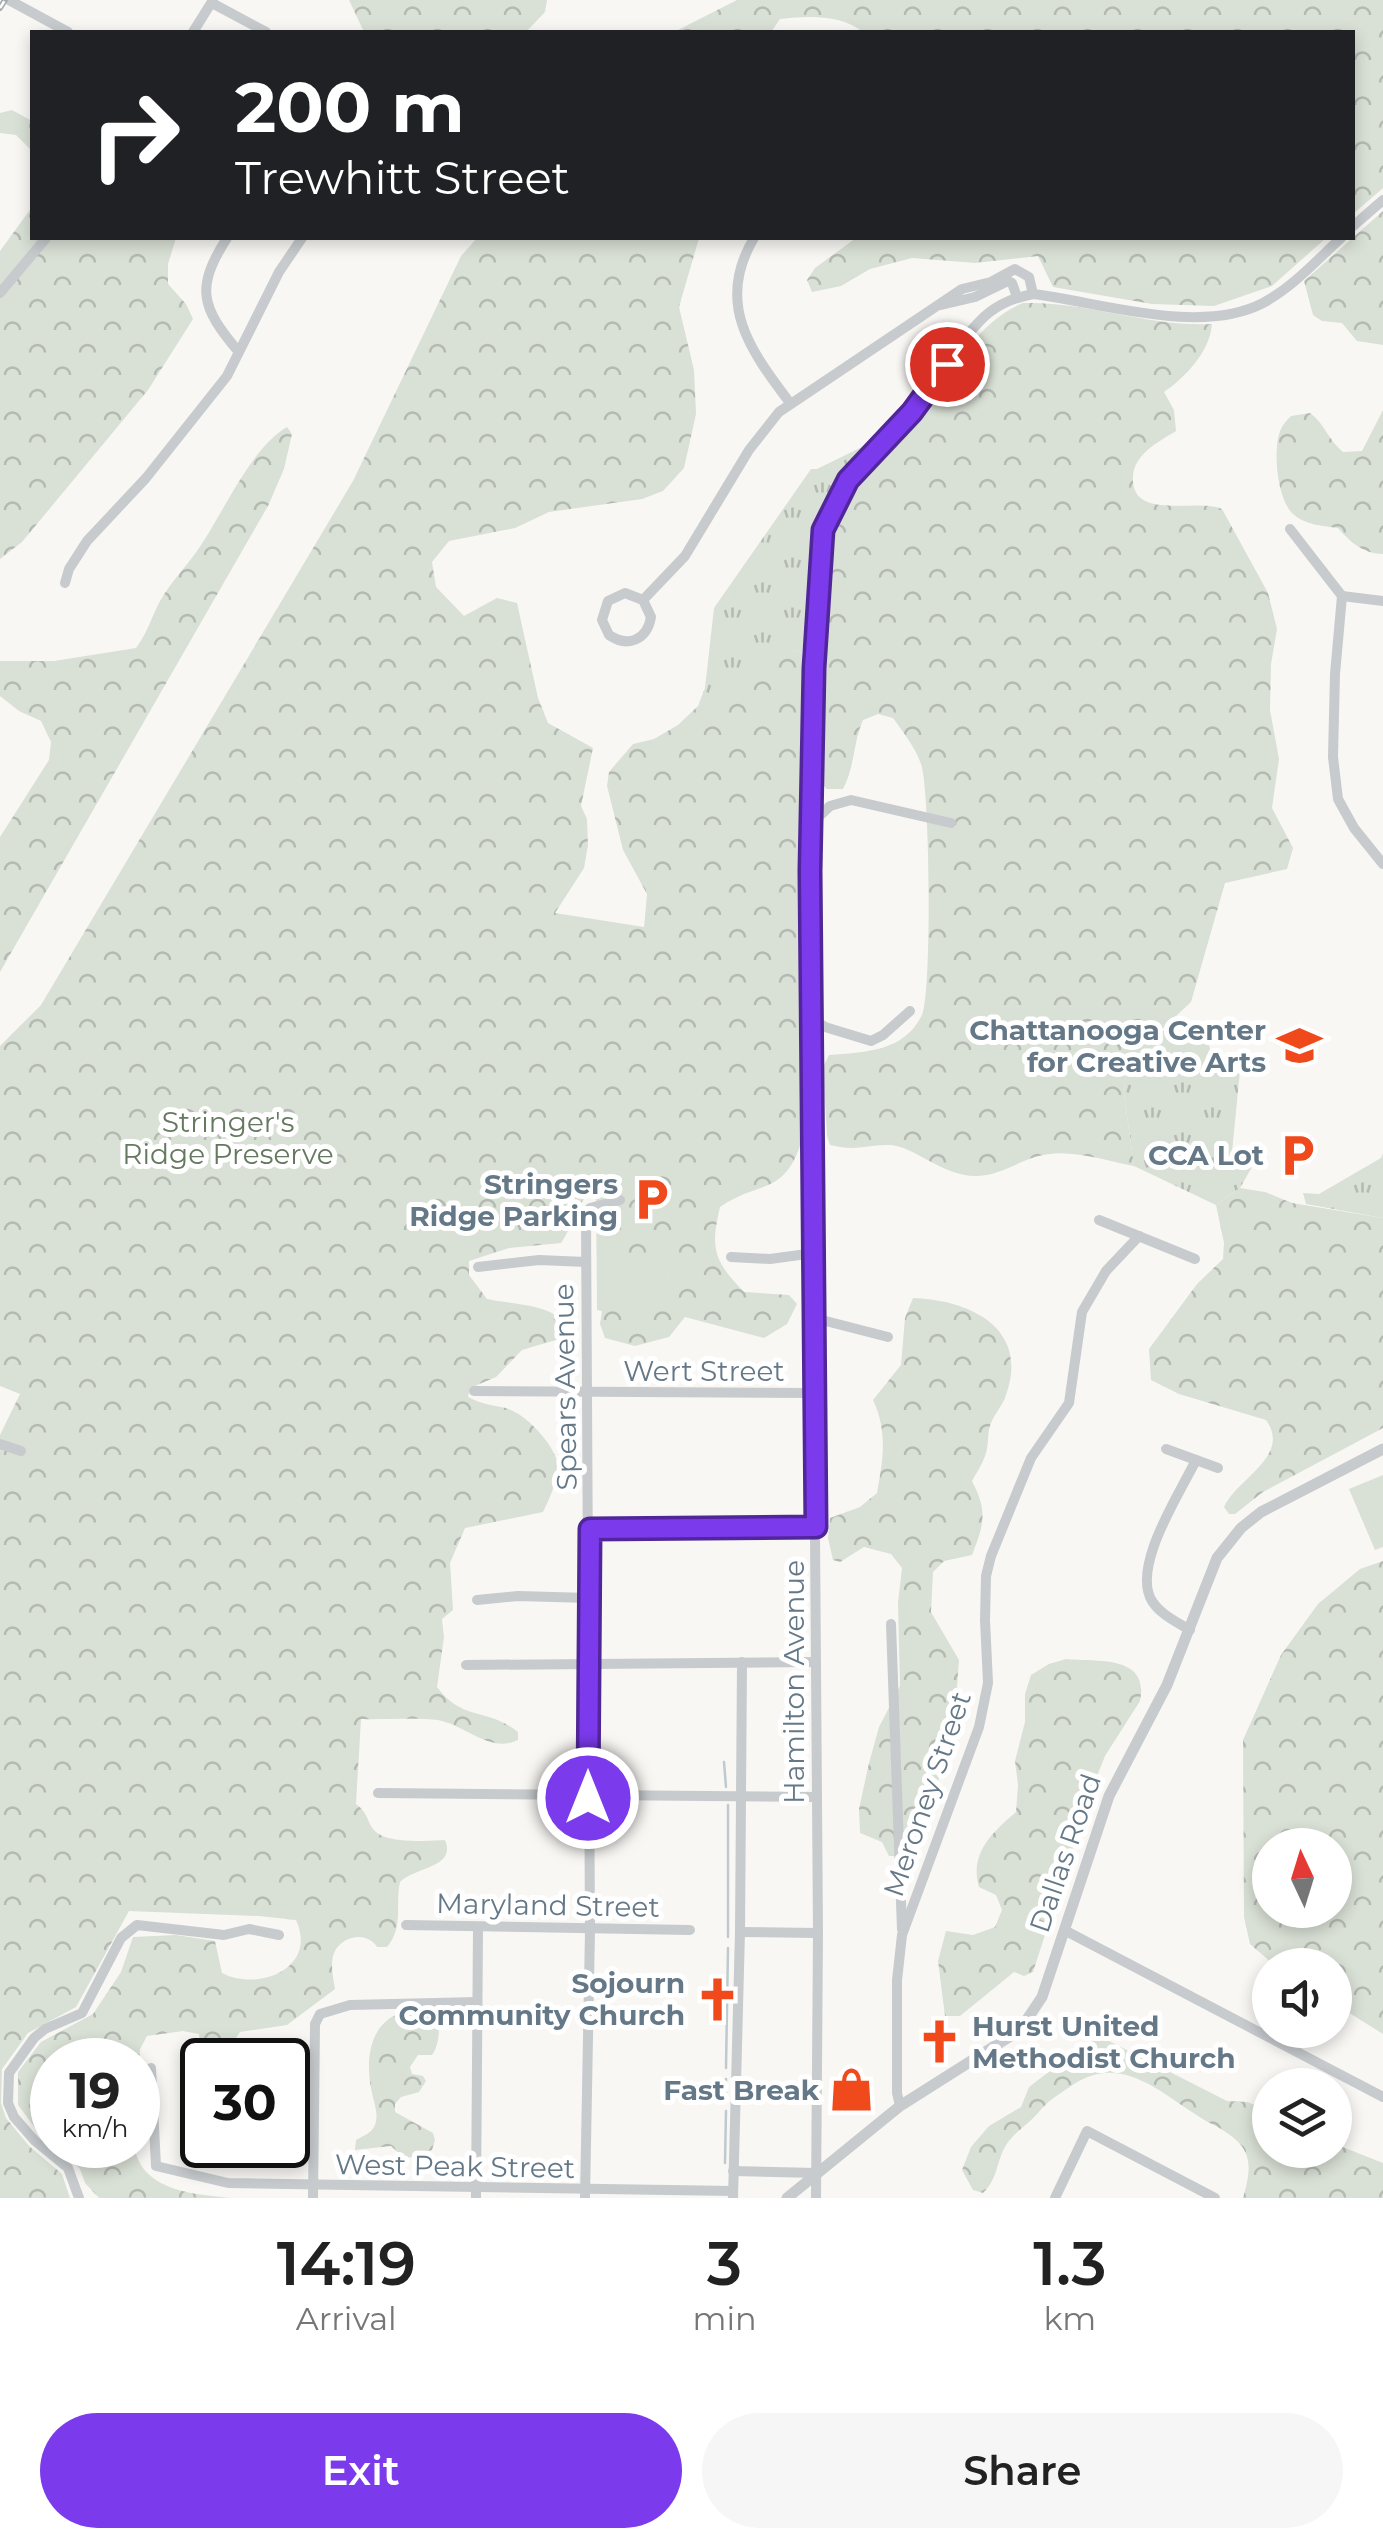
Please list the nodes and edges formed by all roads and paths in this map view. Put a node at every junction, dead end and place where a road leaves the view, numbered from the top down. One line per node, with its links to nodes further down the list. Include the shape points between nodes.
1 (9, 0): 3 (street)
2 (213, 2): 4 (street); 5 (street)
3 (64, 30)
4 (194, 30)
5 (262, 30)
6 (1383, 200): 7 (street)
7 (1355, 224)
8 (44, 240): 14 (street)
9 (226, 240): 17 (street, via 206,276 205,300)
10 (301, 240): 17 (street)
11 (753, 240): 18 (street, via 738,276 740,320 752,353)
12 (1339, 240): 15 (street, via 1288,286 1238,311 1184,317)
13 (989, 286): 15 (street, via 1020,269); 16 (street, via 1008,282); 18 (street, via 940,306)
14 (0, 293)
15 (1033, 294): 16 (street, Hamilton Avenue)
16 (1017, 297): 24 (street, Hamilton Avenue, via 970,332 912,412 848,480 827,518 814,668)
17 (238, 351): 20 (street, via 227,376 146,478 87,541)
18 (790, 403): 22 (street, via 758,438 680,564)
19 (1290, 529): 21 (street)
20 (65, 583)
21 (1342, 596): 23 (street); 26 (street, via 1333,757 1338,799)
22 (643, 600): 22 (street, via 650,620 643,636 623,642 609,635 602,618 610,599 628,593)
23 (1383, 602)
24 (812, 822): 25 (street, via 830,806 852,800); 28 (street, Hamilton Avenue)
25 (952, 823)
26 (1383, 864)
27 (910, 1010): 28 (street, via 871,1041)
28 (813, 1019): 32 (street, Hamilton Avenue)
29 (620, 1200): 35 (street, Spears Avenue, via 590,1208)
30 (1099, 1220): 31 (street)
31 (1138, 1236): 34 (street); 70 (street, Meroney Street, via 1082,1312 1069,1403 1031,1458 991,1556 984,1620 988,1682 979,1727)
32 (814, 1254): 33 (street); 37 (street, Hamilton Avenue)
33 (731, 1257)
34 (1195, 1259)
35 (586, 1262): 36 (street); 41 (street, Spears Avenue)
36 (478, 1267)
37 (814, 1318): 38 (street); 40 (street, Hamilton Avenue)
38 (888, 1336)
39 (474, 1391): 41 (street, Wert Street)
40 (814, 1393): 41 (street, Wert Street); 48 (street, Hamilton Avenue)
41 (587, 1394): 49 (street, Spears Avenue)
42 (0, 1444): 45 (street)
43 (1166, 1449): 46 (street)
44 (1383, 1449): 53 (street, Dallas Road, via 1241,1528 1217,1558)
45 (20, 1450)
46 (1196, 1460): 47 (street); 53 (street, via 1150,1555 1146,1578 1154,1604)
47 (1218, 1468)
48 (816, 1527): 49 (street); 55 (street, Hamilton Avenue)
49 (590, 1529): 50 (street, Spears Avenue)
50 (589, 1598): 51 (street); 56 (street, Spears Avenue)
51 (477, 1600)
52 (891, 1624): 70 (street)
53 (1190, 1630): 66 (street, Dallas Road, via 1109,1796)
54 (742, 1662): 55 (street); 56 (street); 60 (street)
55 (816, 1662): 61 (street, Hamilton Avenue)
56 (588, 1664): 57 (street); 59 (street, Spears Avenue)
57 (466, 1665)
58 (378, 1794): 59 (street)
59 (588, 1798): 60 (street); 64 (street, Spears Avenue)
60 (741, 1798): 61 (street); 67 (street)
61 (816, 1798): 68 (street, Hamilton Avenue)
62 (406, 1925): 63 (street, Maryland Street)
63 (478, 1928): 64 (street, Maryland Street); 71 (street)
64 (590, 1930): 65 (street, Maryland Street); 79 (street, Spears Avenue)
65 (690, 1930)
66 (1066, 1931): 72 (street); 73 (street, Dallas Road, via 1042,1997 1020,2030)
67 (740, 1932): 68 (street); 75 (street)
68 (818, 1933): 76 (street, Hamilton Avenue)
69 (279, 1935): 81 (street, via 128,1929 82,2014 44,2029 9,2073 14,2117 68,2168)
70 (902, 1935): 73 (street, Meroney Street)
71 (477, 2002): 77 (street, via 350,2005 320,2014); 78 (street)
72 (1383, 2097)
73 (900, 2106): 76 (street, Dallas Road)
74 (160, 2167): 77 (street, West Peak Street)
75 (733, 2171): 76 (street); 80 (street)
76 (817, 2173): 82 (street, Dallas Road); 83 (street, Hamilton Avenue)
77 (313, 2192): 78 (street, West Peak Street)
78 (476, 2193): 79 (street, West Peak Street)
79 (584, 2194): 80 (street, West Peak Street)
80 (733, 2194)
81 (79, 2198)
82 (788, 2198)
83 (816, 2198)
84 (1055, 2198): 85 (street, via 1087,2130)
85 (1214, 2198)

